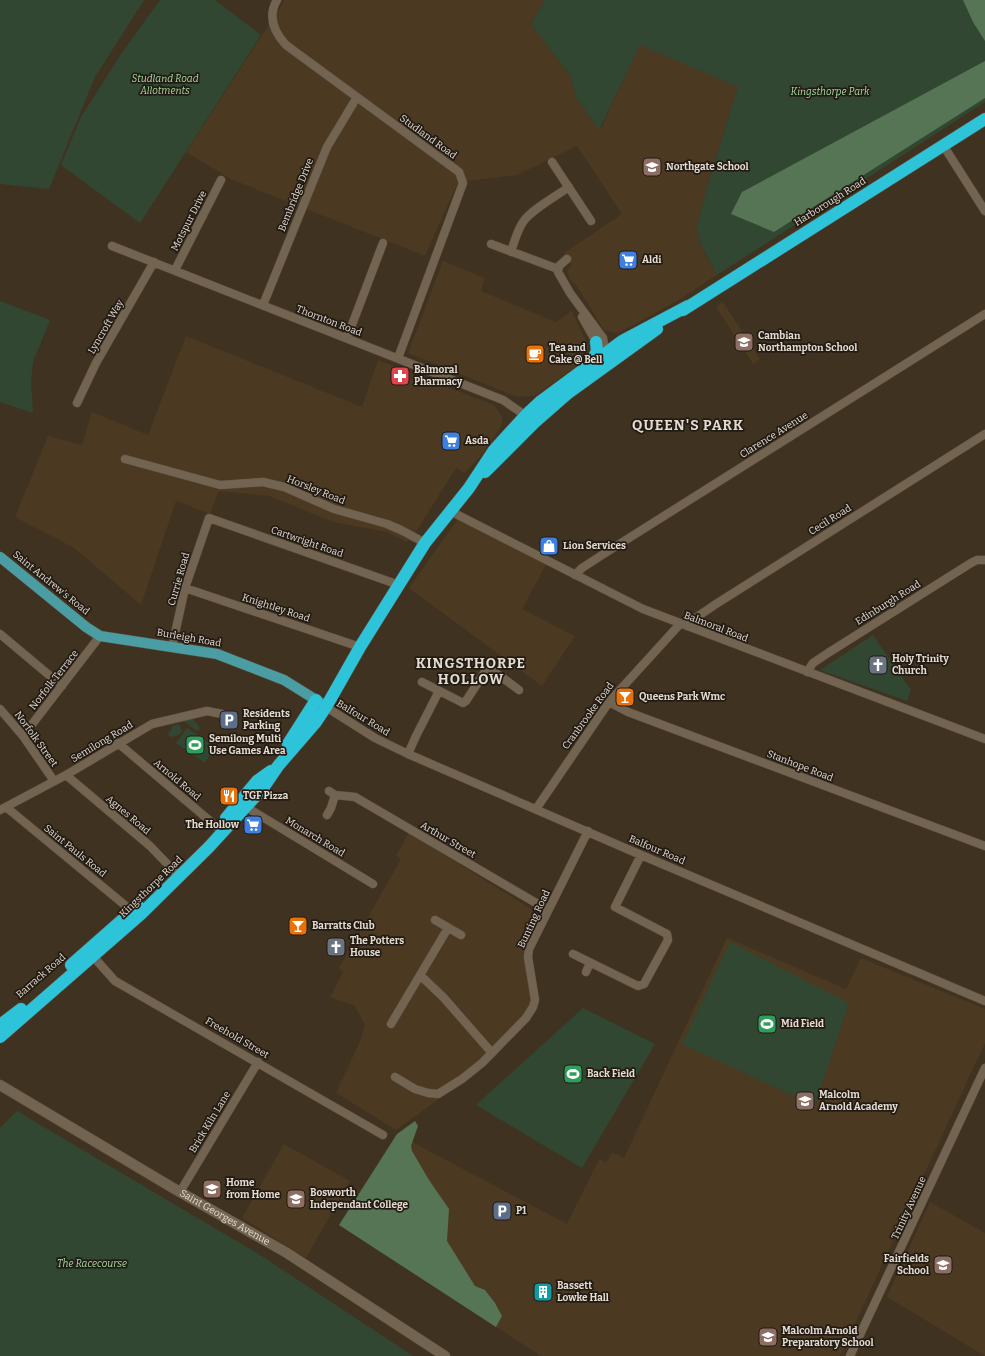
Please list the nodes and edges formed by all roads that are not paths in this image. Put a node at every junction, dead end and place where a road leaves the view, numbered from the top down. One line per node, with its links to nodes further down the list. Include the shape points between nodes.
1 (278, 0): 2 (street, Studland Road, via 272,12 278,36 286,45)
2 (357, 97): 18 (street, Bembridge Drive, via 327,147); 24 (street, Studland Road, via 459,172 463,183)
3 (985, 119): 4 (highway, Harborough Road)
4 (943, 145): 8 (street); 22 (highway, Harborough Road)
5 (552, 162): 7 (street)
6 (221, 180): 17 (street, Motspur Drive)
7 (569, 188): 9 (street); 13 (street, via 524,221)
8 (985, 211)
9 (591, 221)
10 (383, 243): 20 (street)
11 (491, 244): 13 (street)
12 (112, 246): 15 (street, Thornton Road)
13 (511, 252): 16 (street)
14 (567, 259): 16 (street)
15 (154, 262): 17 (street, Thornton Road); 26 (street, Lyncroft Way, via 96,363)
16 (558, 269): 21 (street)
17 (175, 270): 18 (street, Thornton Road)
18 (263, 305): 20 (street, Thornton Road)
19 (985, 314): 35 (street, Clarence Avenue, via 602,555)
20 (347, 338): 24 (street, Thornton Road)
21 (599, 340): 22 (highway); 23 (street); 25 (highway)
22 (626, 345): 23 (highway, via 610,356); 25 (highway, Harborough Road)
23 (605, 353): 25 (highway)
24 (398, 358): 27 (street, Thornton Road, via 503,400)
25 (596, 366): 27 (highway, via 586,380 575,385); 27 (highway, Kingsthorpe Road, via 541,401)
26 (77, 403)
27 (530, 418): 30 (highway, Kingsthorpe Road, via 494,450)
28 (985, 434): 38 (street, Cecil Road)
29 (125, 459): 32 (street, Horsley Road, via 220,485 262,482 284,487 340,510 387,524)
30 (450, 511): 32 (highway, Kingsthorpe Road); 35 (street, Balmoral Road)
31 (209, 518): 36 (street, Cartwright Road); 37 (street, Currie Road)
32 (425, 543): 36 (highway, Kingsthorpe Road)
33 (0, 557): 39 (main road, Saint Andrew's Road)
34 (985, 560): 44 (street, Edinburgh Road, via 971,563 828,652 813,663)
35 (575, 575): 38 (street, Balmoral Road, via 643,609)
36 (399, 585): 43 (highway, Kingsthorpe Road)
37 (185, 588): 42 (street, Currie Road); 43 (street, Knightley Road)
38 (684, 625): 44 (street, Balmoral Road); 49 (street, Cranbrooke Road)
39 (86, 627): 41 (main road, Burleigh Road)
40 (0, 634): 46 (street)
41 (100, 636): 42 (main road, Burleigh Road); 46 (street, Norfolk Terrace)
42 (172, 647): 50 (main road, Burleigh Road, via 217,654 284,680)
43 (360, 647): 50 (highway, Kingsthorpe Road)
44 (807, 672): 54 (street, Balmoral Road)
45 (422, 682): 48 (street)
46 (62, 686): 53 (street, Norfolk Terrace)
47 (519, 690): 48 (street, via 488,667 463,703)
48 (439, 691): 56 (street)
49 (609, 702): 62 (street, Cranbrooke Road); 66 (street, Stanhope Road, via 628,712)
50 (321, 703): 56 (street, Balfour Road, via 375,738); 57 (highway, Kingsthorpe Road, via 316,722)
51 (0, 709): 53 (street, Norfolk Street)
52 (222, 714): 55 (street, Semilong Road, via 208,711 152,724)
53 (23, 736): 59 (street, Norfolk Street)
54 (985, 739)
55 (118, 743): 58 (street, Semilong Road); 64 (street, Arnold Road)
56 (408, 754): 62 (street, Balfour Road)
57 (278, 766): 60 (highway, Kingsthorpe Road); 64 (highway, Kingsthorpe Road, via 257,781)
58 (66, 775): 59 (street, Semilong Road); 68 (street, Agnes Road, via 150,846)
59 (54, 781): 61 (street, Semilong Road)
60 (246, 807): 64 (highway, Kingsthorpe Road); 69 (street, Monarch Road)
61 (3, 809): 71 (street, Saint Pauls Road)
62 (536, 809): 65 (street, Balfour Road)
63 (327, 814): 70 (street, Arthur Street, via 331,808 332,793 355,797)
64 (220, 829): 68 (highway, Kingsthorpe Road); 76 (highway, Kingsthorpe Road, via 180,878)
65 (588, 831): 67 (street, Balfour Road); 70 (street, Bunting Road)
66 (985, 846)
67 (641, 854): 77 (street, via 615,907 667,934 668,940 644,984 638,986); 80 (street, Balfour Road)
68 (175, 872): 71 (highway, Kingsthorpe Road)
69 (373, 884)
70 (548, 910): 85 (street, Bunting Road, via 529,949 533,1006 526,1018)
71 (132, 911): 76 (highway, Kingsthorpe Road)
72 (435, 920): 73 (street)
73 (448, 928): 74 (street); 79 (street)
74 (461, 935)
75 (573, 954): 77 (street)
76 (87, 955): 81 (highway, Kingsthorpe Road); 83 (highway, Barrack Road); 86 (street, Freehold Street, via 115,981)
77 (590, 963): 78 (street)
78 (586, 972)
79 (420, 975): 82 (street); 85 (street, via 444,998)
80 (985, 1001)
81 (28, 1013): 84 (highway, Barrack Road)
82 (391, 1024)
83 (0, 1026)
84 (0, 1037)
85 (492, 1053): 88 (street, Bunting Road, via 477,1067 438,1094 415,1089)
86 (258, 1062): 90 (street, Freehold Street); 91 (street, Brick Kiln Lane)
87 (985, 1068): 93 (street, Trinity Avenue)
88 (395, 1077)
89 (0, 1085): 91 (street, Saint Georges Avenue)
90 (383, 1135)
91 (180, 1192): 92 (street, Saint Georges Avenue, via 287,1253)
92 (445, 1356)
93 (850, 1356)

